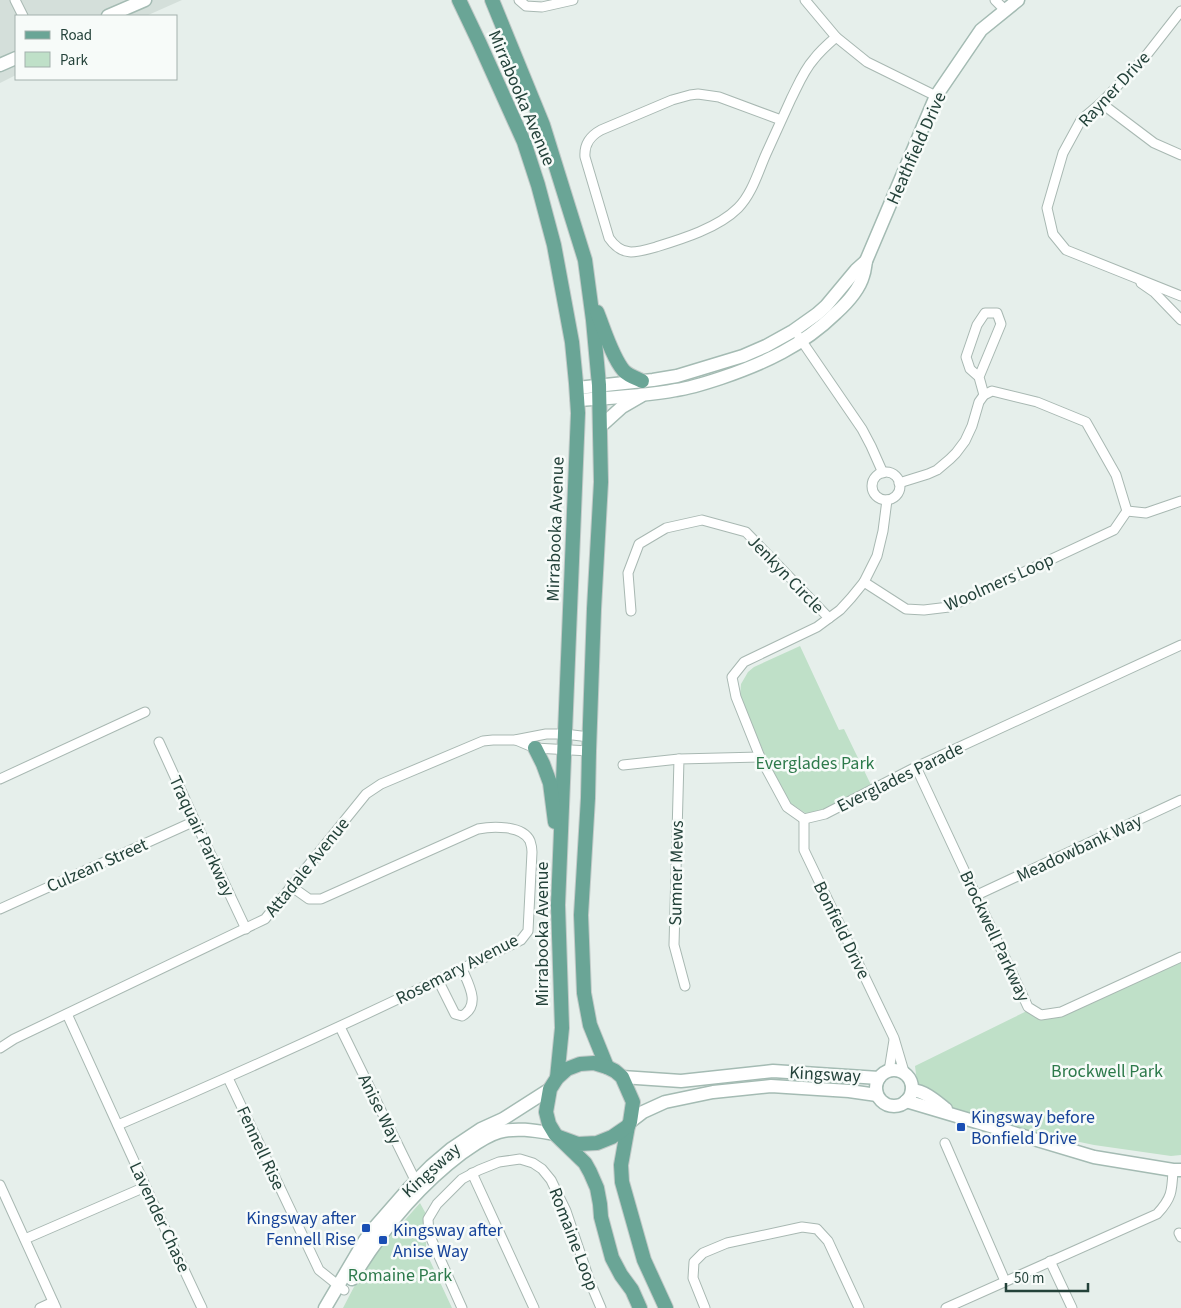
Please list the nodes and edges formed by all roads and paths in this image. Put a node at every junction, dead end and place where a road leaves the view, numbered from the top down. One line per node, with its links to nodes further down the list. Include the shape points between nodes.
1 (16, 0): 12 (street)
2 (145, 0): 13 (main road)
3 (459, 0): 31 (main road, Mirrabooka Avenue, via 524,142 538,185 554,244 572,342)
4 (492, 0): 23 (main road, Mirrabooka Avenue, via 543,125 585,260)
5 (519, 0): 6 (street, via 526,6 542,8)
6 (573, 0)
7 (805, 0): 14 (street)
8 (995, 0): 10 (street)
9 (1018, 0): 10 (main road, Heathfield Drive)
10 (1004, 10): 17 (main road, Heathfield Drive, via 981,30)
11 (1181, 11): 18 (street, Rayner Drive, via 1145,57)
12 (23, 15)
13 (110, 15)
14 (836, 37): 17 (street, via 867,62); 19 (street, via 814,58 800,79)
15 (15, 58): 16 (main road)
16 (0, 65)
17 (936, 96): 21 (main road, Heathfield Drive)
18 (1101, 103): 20 (street, via 1154,143); 22 (street, Rayner Drive, via 1081,120 1063,153 1047,208 1053,234 1066,250)
19 (781, 120): 19 (street, via 750,192 723,220 686,236 632,252 618,249 609,238 584,151 593,135 672,100 698,94 719,96)
20 (1181, 155)
21 (866, 261): 26 (main road, Heathfield Drive, via 826,306); 27 (main road, Heathfield Drive, via 863,277 852,296)
22 (1129, 274): 24 (street, Rayner Drive); 25 (street, Rayner Drive, via 1154,292)
23 (589, 290): 29 (main road, via 621,366); 30 (main road, Mirrabooka Avenue)
24 (1181, 296)
25 (1181, 320)
26 (793, 331): 27 (street); 29 (main road, Heathfield Drive, via 743,356)
27 (802, 341): 29 (main road, Heathfield Drive, via 770,359 678,390); 34 (street, via 862,428)
28 (979, 377): 28 (street, via 1001,324 997,313 985,312 966,357 970,369); 32 (street)
29 (643, 387): 30 (main road, Heathfield Drive); 33 (main road)
30 (599, 392): 31 (main road, Heathfield Drive); 33 (main road, Mirrabooka Avenue)
31 (577, 394): 44 (main road, Mirrabooka Avenue)
32 (984, 395): 35 (street, via 965,441 956,453 932,472); 38 (street, via 992,391 1037,402 1086,422 1116,475)
33 (601, 426): 47 (main road, Mirrabooka Avenue)
34 (883, 473): 35 (street, via 891,473); 36 (street, via 875,477 873,490 878,497)
35 (899, 483): 36 (street, via 898,492)
36 (887, 500): 39 (street, via 881,542)
37 (1181, 501): 38 (street, via 1146,513)
38 (1126, 511): 39 (street, Woolmers Loop, via 1114,530 950,607 906,609)
39 (864, 582): 41 (street)
40 (631, 611): 41 (street, Jenkyn Circle, via 628,573 639,544 666,528 702,520 746,532)
41 (829, 618): 50 (street, via 744,662 732,677 736,697)
42 (1181, 645): 53 (street, Everglades Parade)
43 (145, 712): 54 (street)
44 (565, 734): 45 (street, Attadale Avenue); 47 (street, Attadale Avenue); 49 (main road, Mirrabooka Avenue)
45 (515, 740): 48 (street, Attadale Avenue); 59 (street, Attadale Avenue, via 483,741 381,784 366,794)
46 (159, 742): 57 (street, Traquair Parkway)
47 (589, 744): 49 (street, Attadale Avenue); 71 (main road, Mirrabooka Avenue, via 581,915 584,993 590,1025)
48 (534, 748): 49 (street, Attadale Avenue); 58 (main road, via 550,783)
49 (564, 749): 58 (main road, Mirrabooka Avenue)
50 (760, 757): 51 (street); 56 (street, via 787,807)
51 (679, 759): 52 (street); 66 (street, Sumner Mews, via 674,945)
52 (623, 765)
53 (916, 767): 56 (street, Everglades Parade, via 825,814); 60 (street, Brockwell Parkway)
54 (0, 779)
55 (1181, 800): 60 (street, Meadowbank Way)
56 (804, 819): 69 (street, Bonfield Drive, via 804,850)
57 (195, 821): 61 (street, Culzean Street); 62 (street, Traquair Parkway)
58 (560, 857): 76 (main road, Mirrabooka Avenue, via 558,905 562,1028)
59 (292, 887): 62 (street, Attadale Avenue, via 265,919); 64 (street, Rosemary Avenue, via 309,899 321,899 478,829 511,828 524,834 530,840 532,852 528,931 521,940)
60 (976, 895): 63 (street, Brockwell Parkway, via 1028,1007 1041,1015 1061,1012)
61 (0, 909)
62 (246, 929): 67 (street, Attadale Avenue)
63 (1181, 957)
64 (462, 969): 65 (street, Rosemary Avenue); 65 (street, via 471,989 472,1003 468,1013 462,1016 455,1014)
65 (438, 980): 68 (street, Rosemary Avenue)
66 (685, 986)
67 (67, 1014): 70 (street, Attadale Avenue); 80 (street, Lavender Chase)
68 (340, 1027): 75 (street, Rosemary Avenue); 86 (street, Anise Way)
69 (894, 1038): 72 (street); 73 (street, Bonfield Drive)
70 (0, 1046)
71 (607, 1067): 74 (main road); 76 (main road, via 594,1063 580,1064 567,1069)
72 (884, 1074): 73 (main road, via 895,1070); 74 (main road, Kingsway, via 773,1071 681,1081); 77 (main road, via 876,1083)
73 (905, 1075): 78 (main road, via 911,1083)
74 (622, 1077): 79 (main road, via 633,1102)
75 (228, 1078): 80 (street, Rosemary Avenue); 91 (street, Fennell Rise, via 319,1270)
76 (553, 1083): 81 (main road, via 546,1112); 86 (main road, Kingsway, via 503,1119 481,1129 452,1149 431,1166)
77 (877, 1095): 78 (main road, via 890,1106 899,1106); 79 (main road, Kingsway, via 771,1086 713,1092 665,1102 643,1112)
78 (909, 1096): 83 (main road, via 918,1090 955,1116 1094,1157)
79 (629, 1124): 81 (main road, via 597,1143 578,1144); 101 (main road, via 620,1165 622,1182 644,1260)
80 (118, 1125): 87 (street, Lavender Chase)
81 (557, 1136): 86 (main road, Kingsway, via 525,1130 500,1132 478,1142); 100 (main road, via 590,1172 597,1188 612,1258)
82 (945, 1143): 90 (street)
83 (1177, 1170): 89 (street, via 1170,1197 1157,1214)
84 (472, 1173): 97 (street, Romaine Loop, via 437,1204 428,1220 429,1234); 98 (street); 99 (street, Romaine Loop, via 499,1162 520,1159 542,1169 566,1211)
85 (0, 1185): 88 (street)
86 (418, 1186): 91 (main road, Kingsway)
87 (145, 1187): 88 (street); 94 (street, Lavender Chase)
88 (25, 1239): 92 (street)
89 (1050, 1261): 90 (street); 105 (street)
90 (1005, 1281): 104 (street)
91 (341, 1288): 95 (main road, Kingsway); 96 (main road, Kingsway)
92 (54, 1305): 93 (street)
93 (40, 1308)
94 (202, 1308)
95 (325, 1308)
96 (334, 1308)
97 (462, 1308)
98 (534, 1308)
99 (600, 1308)
100 (640, 1308)
101 (666, 1308)
102 (706, 1308): 103 (street, via 693,1278 694,1262 703,1254 727,1243 802,1227 817,1229 828,1241)
103 (859, 1308)
104 (946, 1308)
105 (1072, 1308)

